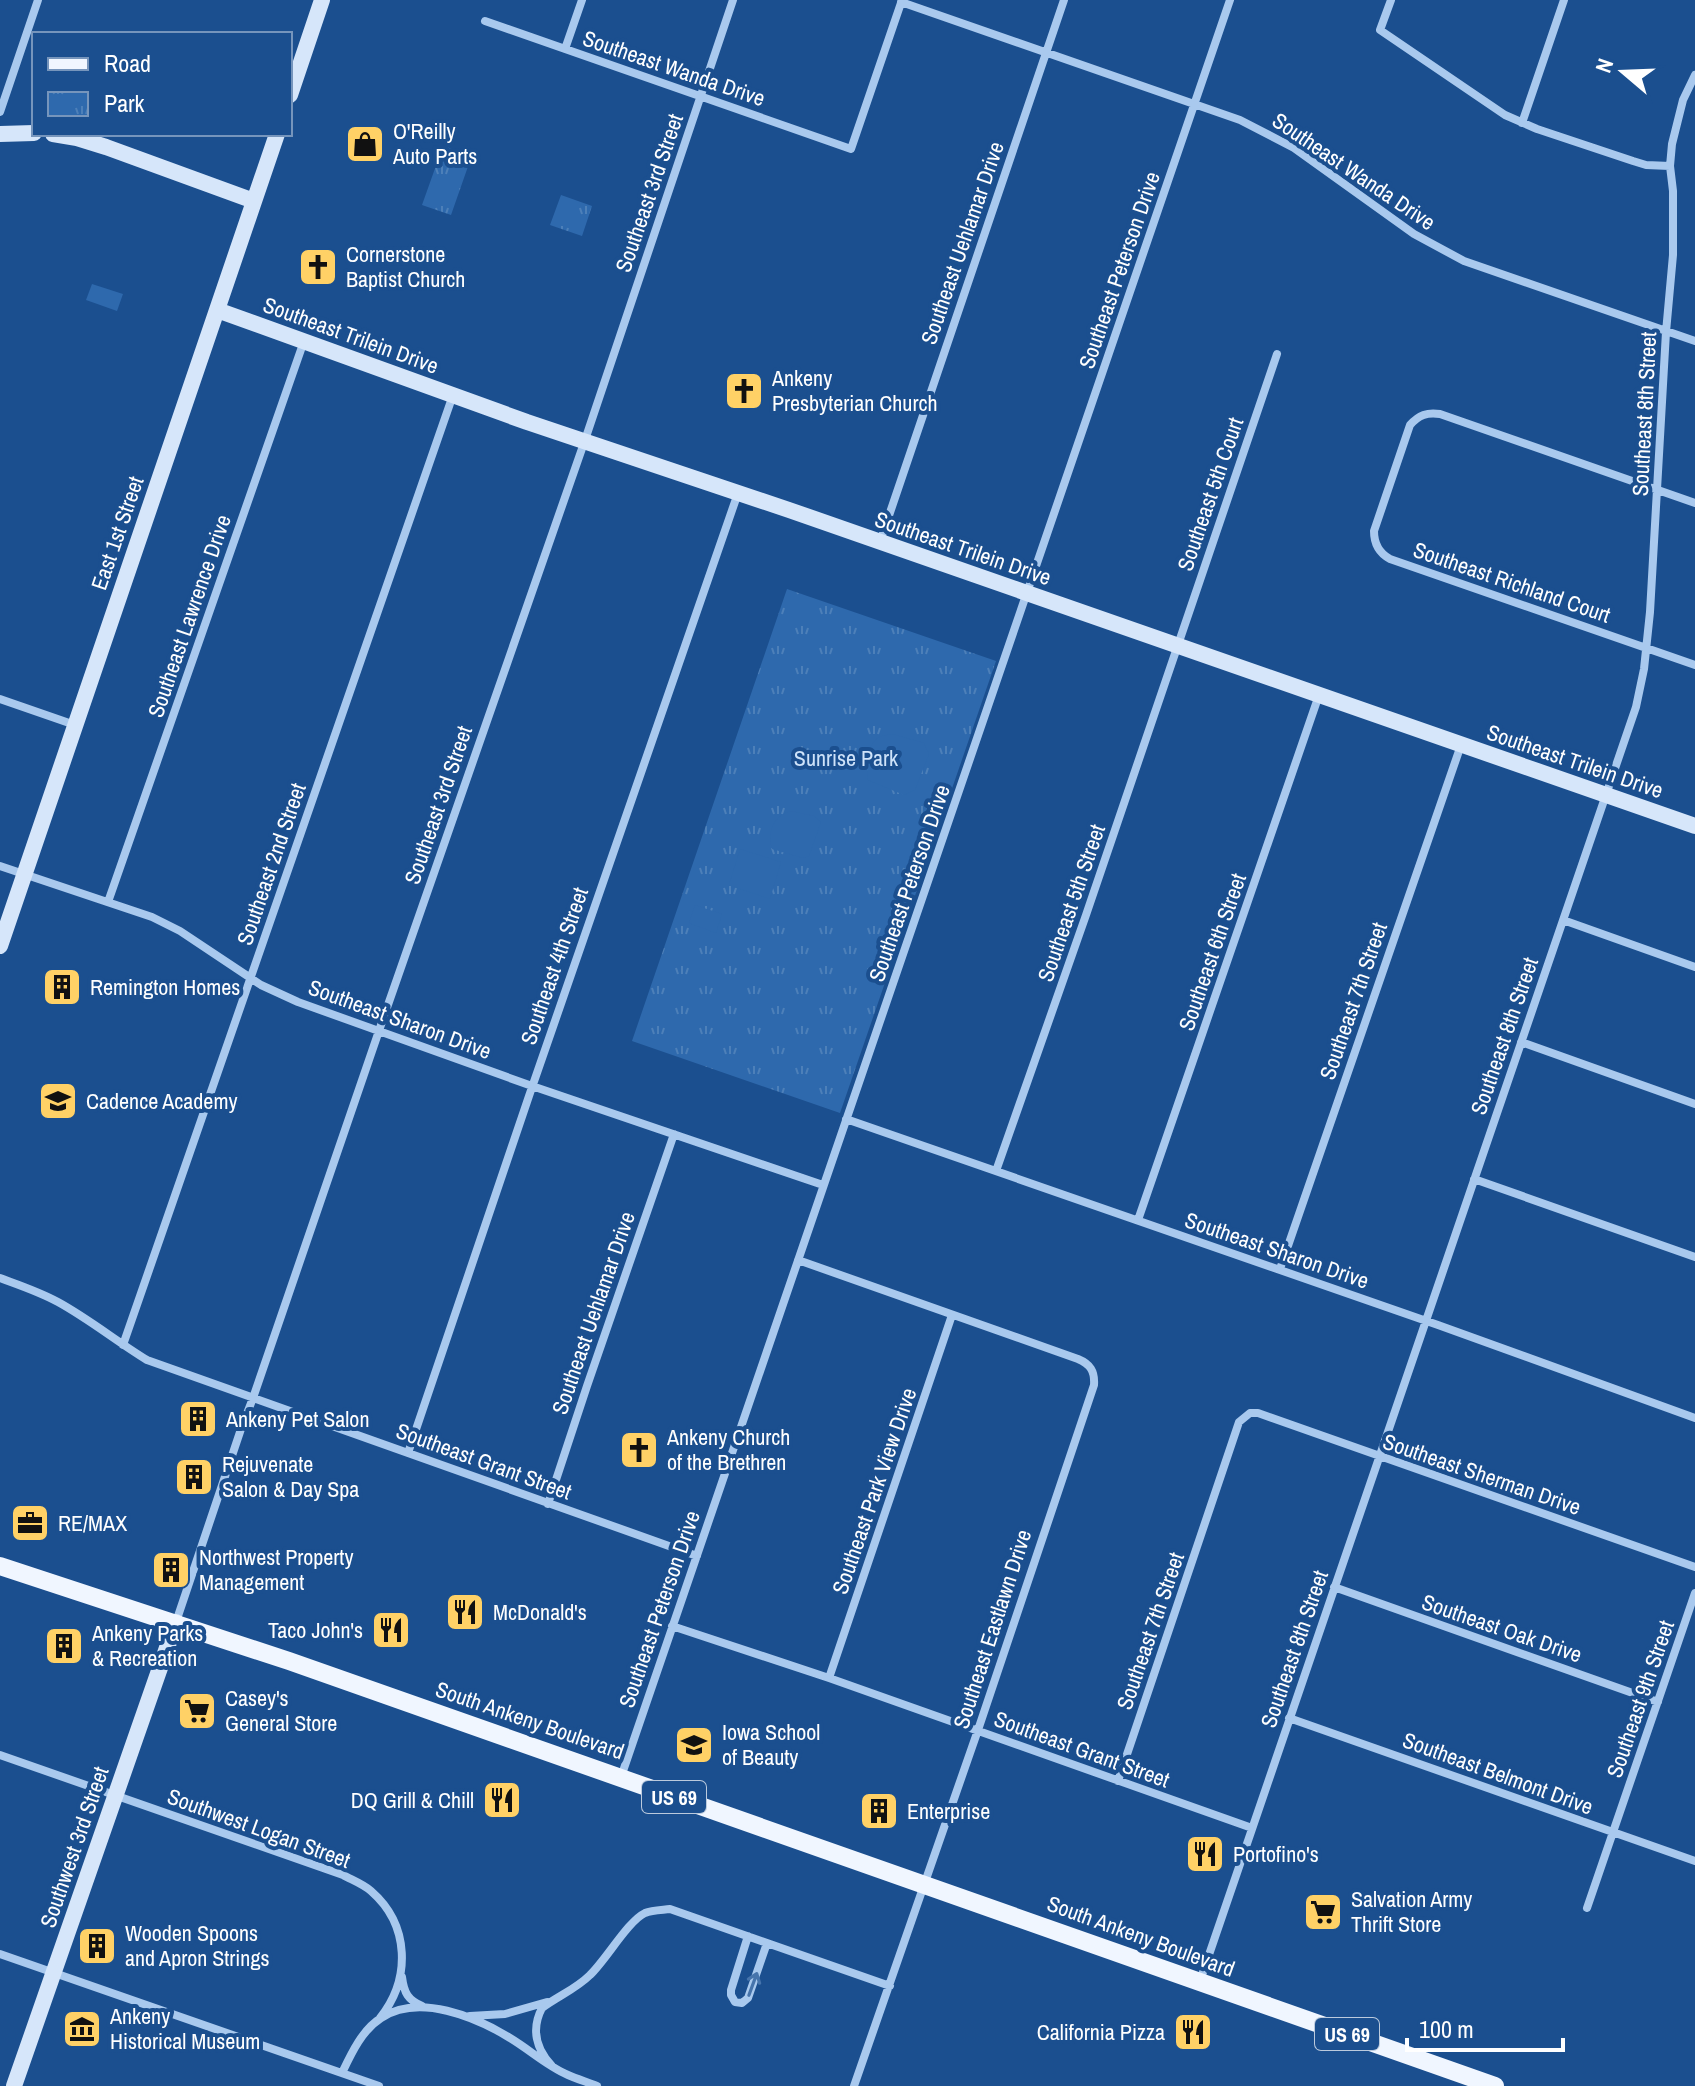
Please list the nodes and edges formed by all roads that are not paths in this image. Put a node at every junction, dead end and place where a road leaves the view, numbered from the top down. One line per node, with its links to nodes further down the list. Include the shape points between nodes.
1 (38, 0): 17 (street)
2 (322, 0): 14 (street)
3 (582, 0): 11 (street)
4 (733, 0): 15 (street, Southeast 3rd Street)
5 (1064, 0): 12 (street, Southeast Uehlamar Drive)
6 (1230, 0): 16 (street, Southeast Peterson Drive)
7 (1391, 0): 18 (street, via 1380,30)
8 (1564, 0): 18 (street)
9 (901, 1): 12 (street, Southeast Wanda Drive); 15 (street, Southeast Wanda Drive, via 851,149)
10 (485, 21): 11 (street, Southeast Wanda Drive)
11 (565, 49): 15 (street, Southeast Wanda Drive)
12 (1046, 53): 16 (street, Southeast Wanda Drive); 35 (street, Southeast Uehlamar Drive)
13 (1695, 75): 23 (street, Southeast 8th Street, via 1676,122)
14 (292, 89)
15 (701, 96): 31 (street, Southeast 3rd Street)
16 (1195, 104): 26 (street, Southeast Wanda Drive, via 1294,148 1451,255); 36 (street, Southeast Peterson Drive)
17 (0, 112)
18 (1522, 123): 23 (street, via 1646,165)
19 (32, 133): 20 (street)
20 (0, 134)
21 (65, 136): 24 (street)
22 (276, 136): 24 (street, East 1st Street)
23 (1670, 166): 26 (street, Southeast 8th Street, via 1674,232)
24 (254, 201): 25 (street, East 1st Street)
25 (217, 310): 27 (street, Southeast Trilein Drive); 42 (street, East 1st Street)
26 (1666, 332): 28 (street, Southeast Wanda Drive); 32 (street, Southeast 8th Street)
27 (304, 341): 30 (street, Southeast Trilein Drive); 48 (street, Southeast Lawrence Drive)
28 (1695, 341)
29 (1277, 354): 37 (street, Southeast 5th Court)
30 (453, 395): 31 (street, Southeast Trilein Drive); 52 (street, Southeast 2nd Street)
31 (585, 440): 33 (street, Southeast Trilein Drive); 53 (street, Southeast 3rd Street)
32 (1657, 490): 34 (street); 38 (street, Southeast 8th Street); 38 (street, Southeast Richland Court, via 1429,413 1410,425 1374,531 1378,549 1390,559)
33 (738, 493): 35 (street, Southeast Trilein Drive); 55 (street, Southeast 4th Street)
34 (1695, 503)
35 (880, 542): 36 (street, Southeast Trilein Drive)
36 (1028, 594): 37 (street, Southeast Trilein Drive); 57 (street, Southeast Peterson Drive)
37 (1177, 645): 40 (street, Southeast Trilein Drive); 59 (street, Southeast 5th Street)
38 (1647, 648): 39 (street); 44 (street, Southeast 8th Street, via 1636,707)
39 (1695, 665)
40 (1319, 695): 43 (street, Southeast Trilein Drive); 62 (street, Southeast 6th Street)
41 (0, 699): 42 (street)
42 (75, 725): 47 (street, East 1st Street)
43 (1461, 744): 44 (street, Southeast Trilein Drive); 65 (street, Southeast 7th Street)
44 (1606, 795): 45 (street, Southeast Trilein Drive); 49 (street, Southeast 8th Street)
45 (1695, 826)
46 (0, 866): 47 (street, Southeast Sharon Drive)
47 (24, 874): 48 (street, Southeast Sharon Drive); 50 (street, East 1st Street)
48 (108, 902): 52 (street, Southeast Sharon Drive, via 180,931)
49 (1563, 920): 51 (street); 54 (street, Southeast 8th Street)
50 (0, 946)
51 (1695, 967)
52 (250, 978): 53 (street, Southeast Sharon Drive, via 298,1002); 69 (street, Southeast 2nd Street)
53 (379, 1030): 55 (street, Southeast Sharon Drive); 70 (street, Southeast 3rd Street)
54 (1521, 1042): 56 (street); 60 (street, Southeast 8th Street)
55 (532, 1086): 58 (street, Southeast Sharon Drive); 73 (street, Southeast 4th Street)
56 (1695, 1104)
57 (846, 1119): 59 (street, Southeast Sharon Drive); 61 (street, Southeast Peterson Drive)
58 (674, 1134): 61 (street, Southeast Sharon Drive); 75 (street, Southeast Uehlamar Drive)
59 (996, 1171): 62 (street, Southeast Sharon Drive)
60 (1474, 1179): 63 (street); 68 (street, Southeast 8th Street)
61 (823, 1185): 64 (street, Southeast Peterson Drive)
62 (1138, 1220): 65 (street, Southeast Sharon Drive)
63 (1695, 1257)
64 (798, 1260): 67 (street); 76 (street, Southeast Peterson Drive)
65 (1280, 1269): 68 (street, Southeast Sharon Drive)
66 (0, 1278): 69 (street, Southeast Grant Street, via 54,1299)
67 (952, 1315): 83 (street, Southeast Park View Drive); 86 (street, Southeast Eastlawn Drive, via 1087,1363 1094,1385)
68 (1425, 1321): 72 (street, Southeast Sharon Drive); 74 (street, Southeast 8th Street)
69 (123, 1345): 70 (street, Southeast Grant Street, via 147,1360)
70 (253, 1398): 73 (street, Southeast Grant Street); 81 (street, Southeast 3rd Street)
71 (1258, 1413): 74 (street, Southeast Sherman Drive); 89 (street, Southeast 7th Street, via 1239,1422)
72 (1695, 1418)
73 (408, 1453): 75 (street, Southeast Grant Street)
74 (1379, 1457): 78 (street, Southeast Sherman Drive); 79 (street, Southeast 8th Street)
75 (548, 1504): 76 (street, Southeast Grant Street)
76 (697, 1556): 82 (street, Southeast Peterson Drive)
77 (0, 1566): 81 (main road, South Ankeny Boulevard / US 69)
78 (1695, 1567)
79 (1334, 1587): 84 (street, Southeast Oak Drive); 85 (street, Southeast 8th Street)
80 (1695, 1593): 84 (street, Southeast 9th Street)
81 (176, 1622): 88 (main road, South Ankeny Boulevard / US 69); 90 (street, Southwest 3rd Street)
82 (672, 1626): 83 (street, Southeast Grant Street); 88 (street, Southeast Peterson Drive)
83 (829, 1678): 86 (street, Southeast Grant Street)
84 (1658, 1702): 92 (street, Southeast 9th Street)
85 (1289, 1718): 91 (street, Southeast 8th Street); 92 (street, Southeast Belmont Drive)
86 (978, 1730): 89 (street, Southeast Grant Street); 94 (street, Southeast Eastlawn Drive)
87 (0, 1755): 90 (street, Southwest Logan Street)
88 (621, 1778): 94 (main road, South Ankeny Boulevard / US 69)
89 (1118, 1781): 91 (street, Southeast Grant Street)
90 (116, 1796): 99 (street, Southwest 3rd Street); 100 (street, Southwest Logan Street, via 360,1883 381,1901 396,1926 402,1941)
91 (1252, 1828): 101 (street, Southeast 8th Street)
92 (1614, 1833): 93 (street, Southeast Belmont Drive); 95 (street, Southeast 9th Street)
93 (1695, 1861)
94 (924, 1885): 101 (main road, South Ankeny Boulevard / US 69); 102 (street, Southeast Eastlawn Drive)
95 (1587, 1908)
96 (748, 1936): 97 (street); 97 (street, one-way to 97, via 731,1990 735,2002 748,1998); 103 (street, via 670,1909 645,1913 587,1978)
97 (767, 1943): 102 (street)
98 (0, 1954): 99 (street)
99 (53, 1974): 108 (street); 109 (street, Southwest 3rd Street)
100 (402, 1975): 104 (street, via 409,1999); 106 (street, Southwest Logan Street)
101 (1199, 1982): 113 (main road, South Ankeny Boulevard / US 69)
102 (890, 1986): 112 (street, Southeast Eastlawn Drive)
103 (551, 2001): 105 (street, via 505,2014); 107 (street, via 538,2015 536,2038)
104 (427, 2008): 105 (street); 106 (street)
105 (453, 2013): 107 (street, via 508,2037)
106 (380, 2018): 108 (street, Southwest Logan Street, via 357,2043)
107 (552, 2066): 111 (street)
108 (342, 2073): 110 (street)
109 (14, 2086)
110 (379, 2086)
111 (597, 2086)
112 (854, 2086)
113 (1495, 2086)

